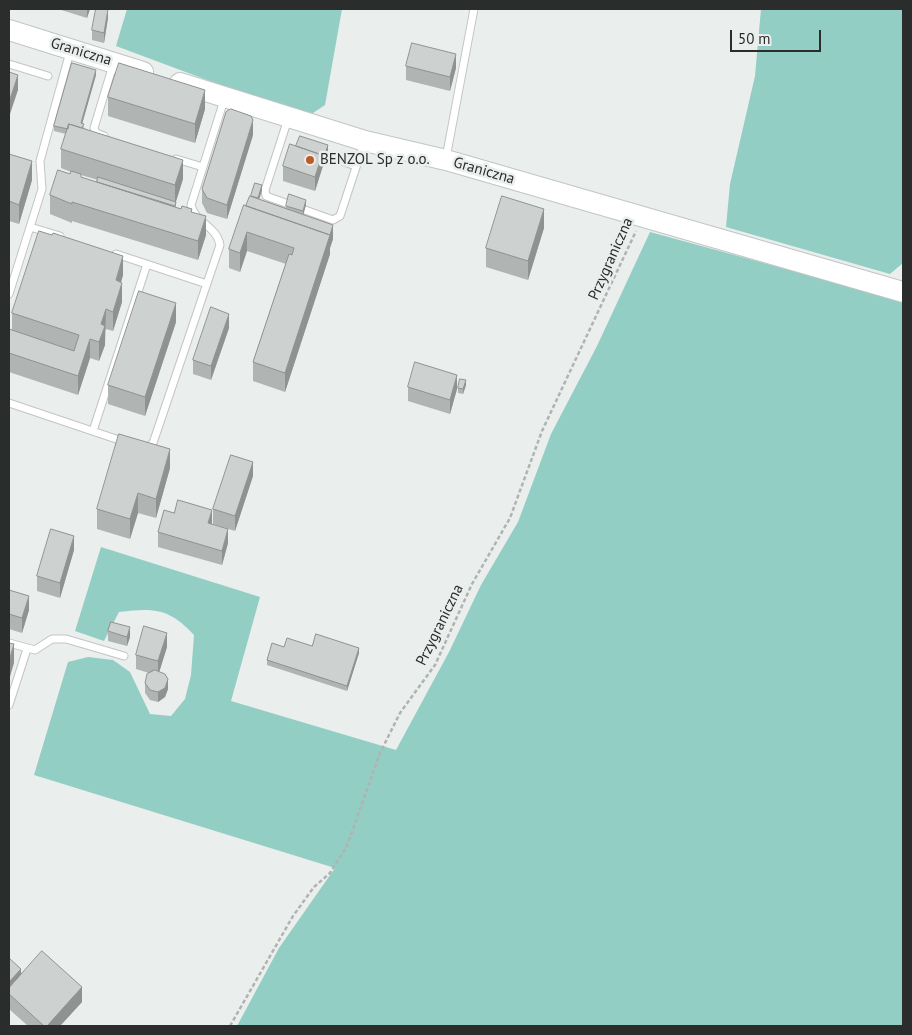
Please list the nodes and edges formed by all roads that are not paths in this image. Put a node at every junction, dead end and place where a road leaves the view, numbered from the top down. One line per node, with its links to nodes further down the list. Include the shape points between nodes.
1 (474, 9): 15 (lane)
2 (9, 30): 3 (street, Graniczna)
3 (70, 49): 4 (street, Graniczna); 18 (lane, via 40,161 42,189)
4 (114, 62): 7 (street, Graniczna); 9 (lane, via 94,128 96,133)
5 (9, 64): 6 (lane)
6 (48, 76)
7 (225, 97): 8 (street, Graniczna); 17 (lane)
8 (288, 117): 10 (street, Graniczna); 11 (lane)
9 (109, 138)
10 (365, 140): 15 (street, Graniczna); 16 (lane)
11 (280, 142): 12 (lane); 16 (lane, via 266,196 333,220 340,216)
12 (290, 145)
13 (309, 151): 16 (lane)
14 (165, 156): 17 (lane)
15 (446, 160): 23 (street, Graniczna)
16 (356, 166)
17 (203, 167): 22 (lane, via 192,209 215,233 220,245)
18 (30, 226): 19 (lane); 24 (lane)
19 (66, 238)
20 (111, 253): 21 (lane)
21 (147, 264): 22 (lane); 26 (lane)
22 (207, 284): 26 (lane, via 150,447)
23 (903, 292)
24 (9, 294)
25 (9, 403): 26 (lane)
26 (92, 431)
27 (9, 643): 28 (lane)
28 (28, 649): 29 (lane, via 35,650 52,639 66,639); 30 (lane)
29 (124, 656)
30 (9, 705)

